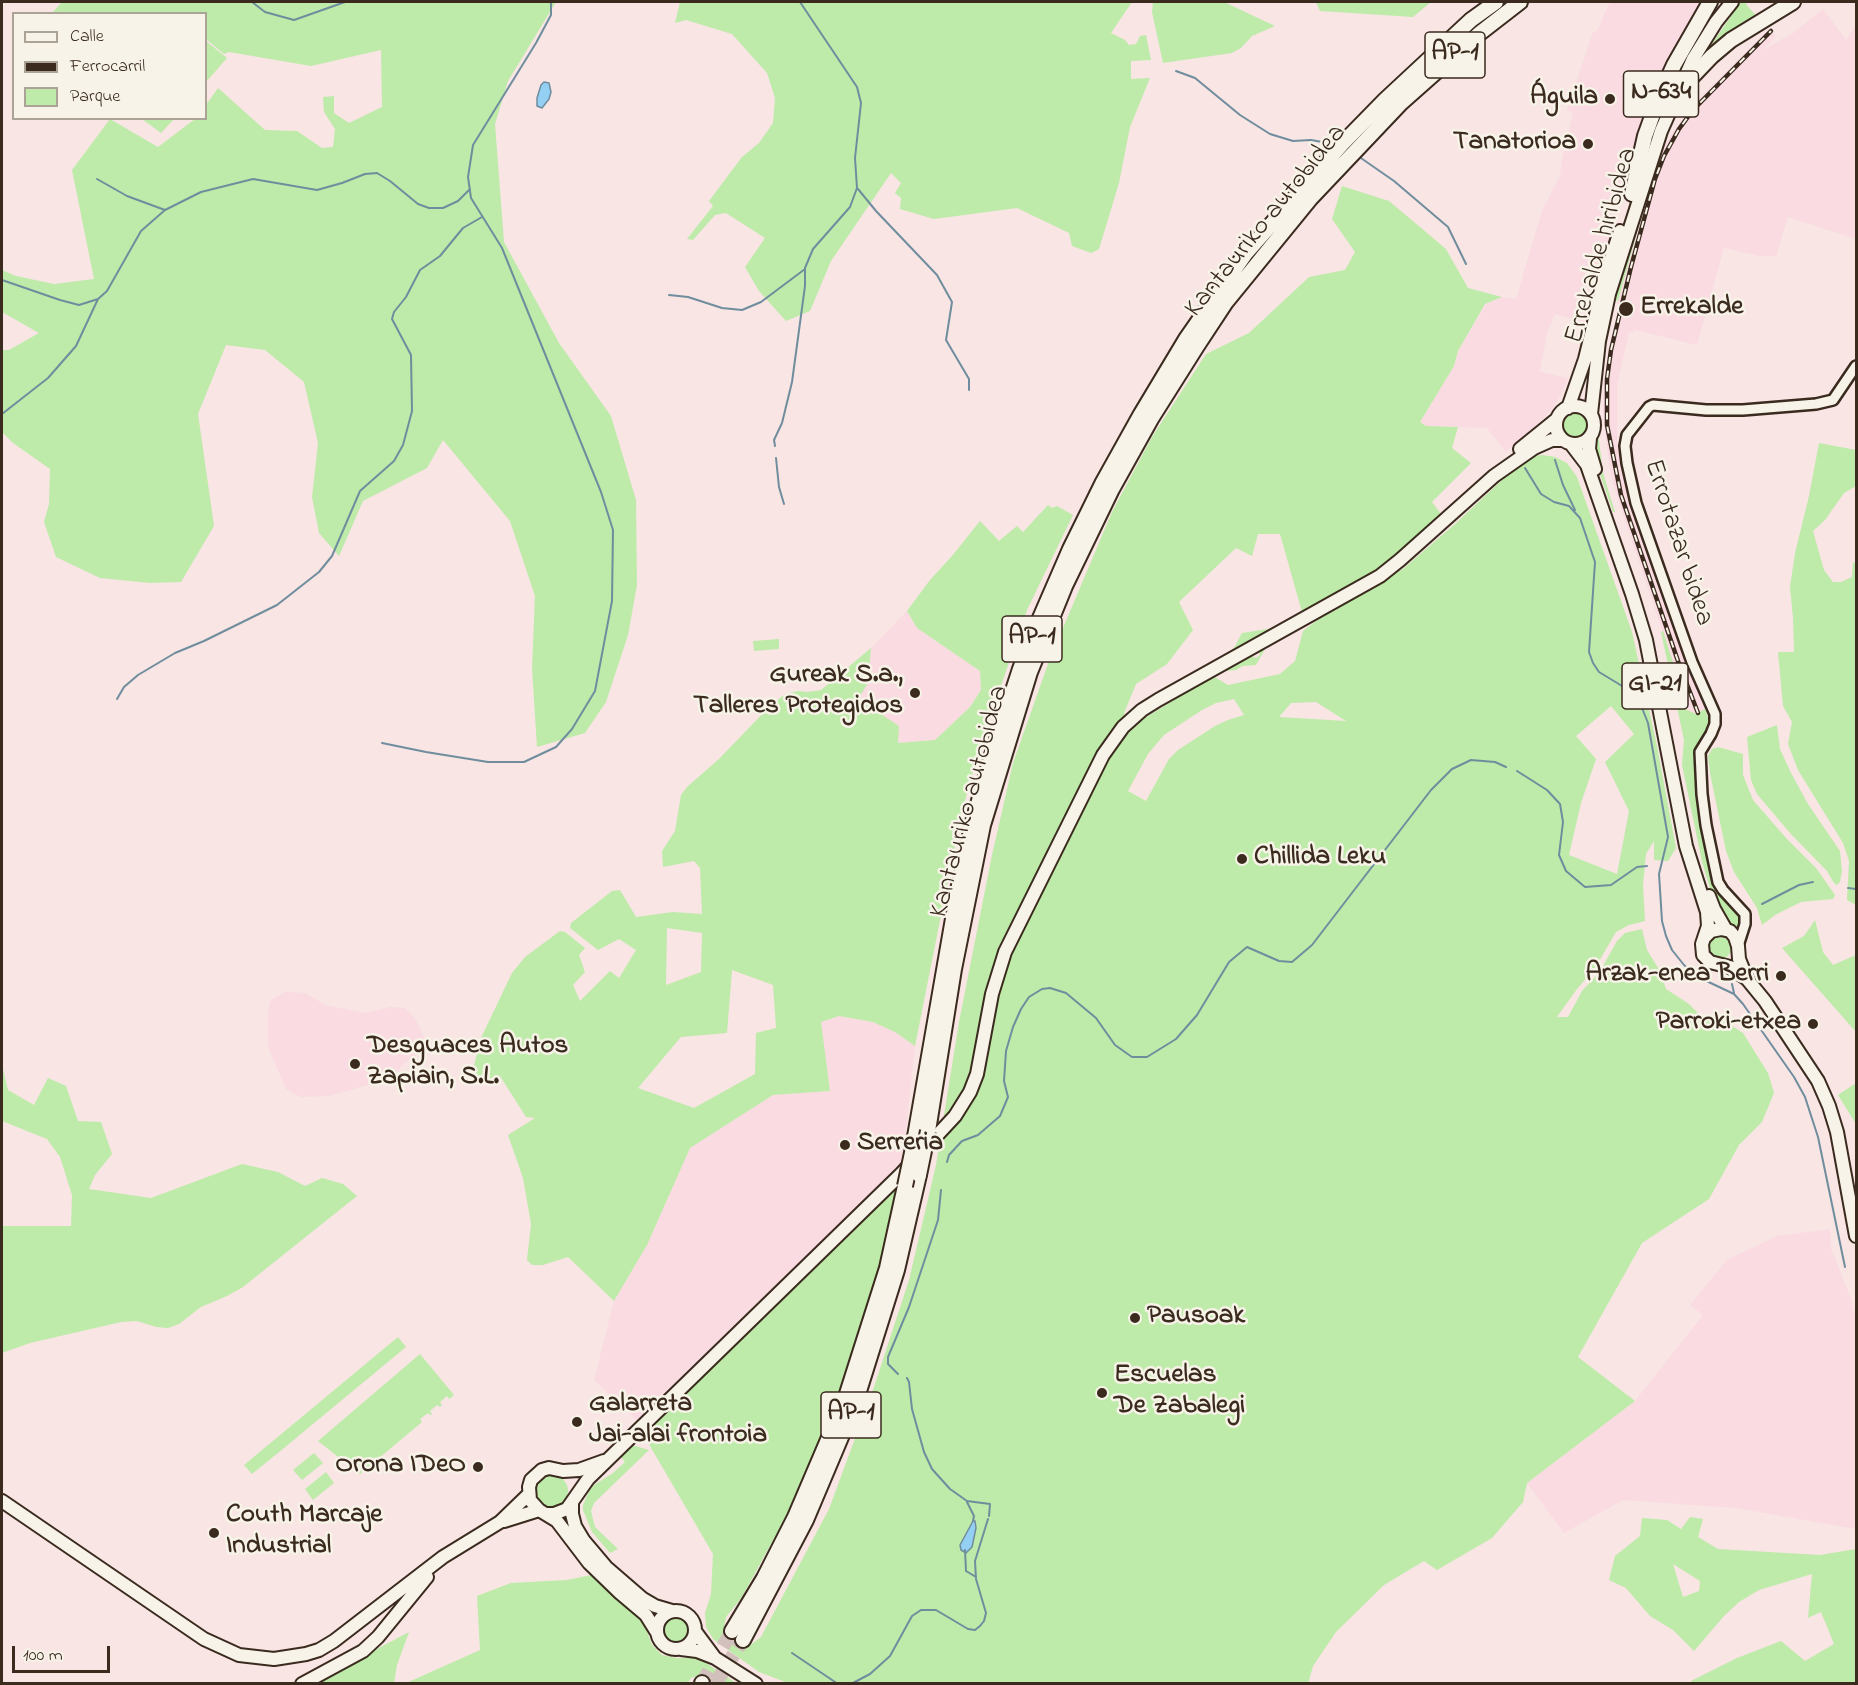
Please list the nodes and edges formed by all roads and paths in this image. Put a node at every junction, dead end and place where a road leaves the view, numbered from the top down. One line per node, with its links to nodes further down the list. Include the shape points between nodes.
1 (1496, 2): 7 (highway, Kantauriko autobidea / AP-1, via 1471,20)
2 (1520, 2): 7 (highway, Kantauriko autobidea / AP-1)
3 (1710, 2): 9 (highway, N-634, via 1658,100)
4 (1723, 2): 9 (main road, Errekalde hiribidea, via 1693,45 1672,85)
5 (1732, 2): 8 (main road, Errekalde hiribidea, via 1697,53)
6 (1793, 2): 8 (highway, N-634, via 1712,56)
7 (1389, 105): 10 (highway, Kantauriko autobidea / AP-1)
8 (1672, 105): 13 (main road, Errekalde hiribidea, via 1604,316)
9 (1632, 194): 12 (main road, Errekalde hiribidea)
10 (1304, 195): 10 (highway, Kantauriko autobidea / AP-1, bridge, via 1226,302 1151,419 1084,544 1047,628 983,825 956,958 928,1131 897,1270 855,1404 806,1520 738,1636 845,1400 887,1268 973,822 1005,711 1037,625 1102,484 1186,339 1246,254)
11 (1857, 366): 18 (street, Errotazar bidea, via 1833,400 1743,410 1653,405 1627,435 1627,463 1636,503 1692,662 1715,714 1715,724 1700,752 1706,825 1718,882 1745,914)
12 (1568, 408): 13 (main road, via 1583,408); 14 (main road)
13 (1591, 414): 15 (main road, via 1594,424)
14 (1557, 419): 16 (main road, via 1557,431); 17 (main road)
15 (1590, 438): 16 (main road, via 1581,444); 19 (main road, GI-21, via 1592,460 1653,647 1691,841 1714,909)
16 (1567, 442): 17 (main road, via 1552,440 1534,448); 20 (main road, GI-21, via 1587,465 1641,622 1686,846 1707,912)
17 (1494, 476): 25 (main road, via 1380,576 1158,700 1123,727 1103,755 1005,952 993,988 977,1074 955,1116 901,1174)
18 (1743, 927): 19 (street); 21 (street)
19 (1729, 931): 20 (main road, via 1711,931); 21 (main road, GI-21, via 1736,937)
20 (1704, 938): 22 (main road, GI-21, via 1704,955 1710,962)
21 (1738, 948): 22 (main road, via 1734,959); 23 (main road, GI-21)
22 (1722, 965): 23 (main road)
23 (1748, 979): 24 (main road, GI-21, via 1824,1093 1837,1132)
24 (1857, 1236)
25 (611, 1458): 26 (main road, via 579,1470); 28 (main road)
26 (563, 1471): 27 (main road, via 549,1468 536,1474); 28 (main road, via 573,1482)
27 (529, 1494): 30 (main road); 31 (main road)
28 (573, 1500): 30 (main road, via 561,1513); 33 (main road, via 575,1526 612,1574 643,1599)
29 (2, 1501): 32 (main road, via 204,1639 239,1655 264,1658 294,1657 319,1650)
30 (543, 1512): 31 (main road); 34 (main road, via 557,1521 605,1580 646,1615)
31 (500, 1522): 32 (main road)
32 (465, 1542): 38 (main road, via 417,1588 363,1651)
33 (672, 1611): 34 (main road, via 661,1618); 35 (main road, via 691,1617)
34 (656, 1631): 36 (main road, via 667,1648)
35 (696, 1631): 36 (main road, via 693,1641); 37 (main road)
36 (681, 1649): 37 (main road)
37 (715, 1658): 39 (main road)
38 (302, 1683)
39 (756, 1683)

